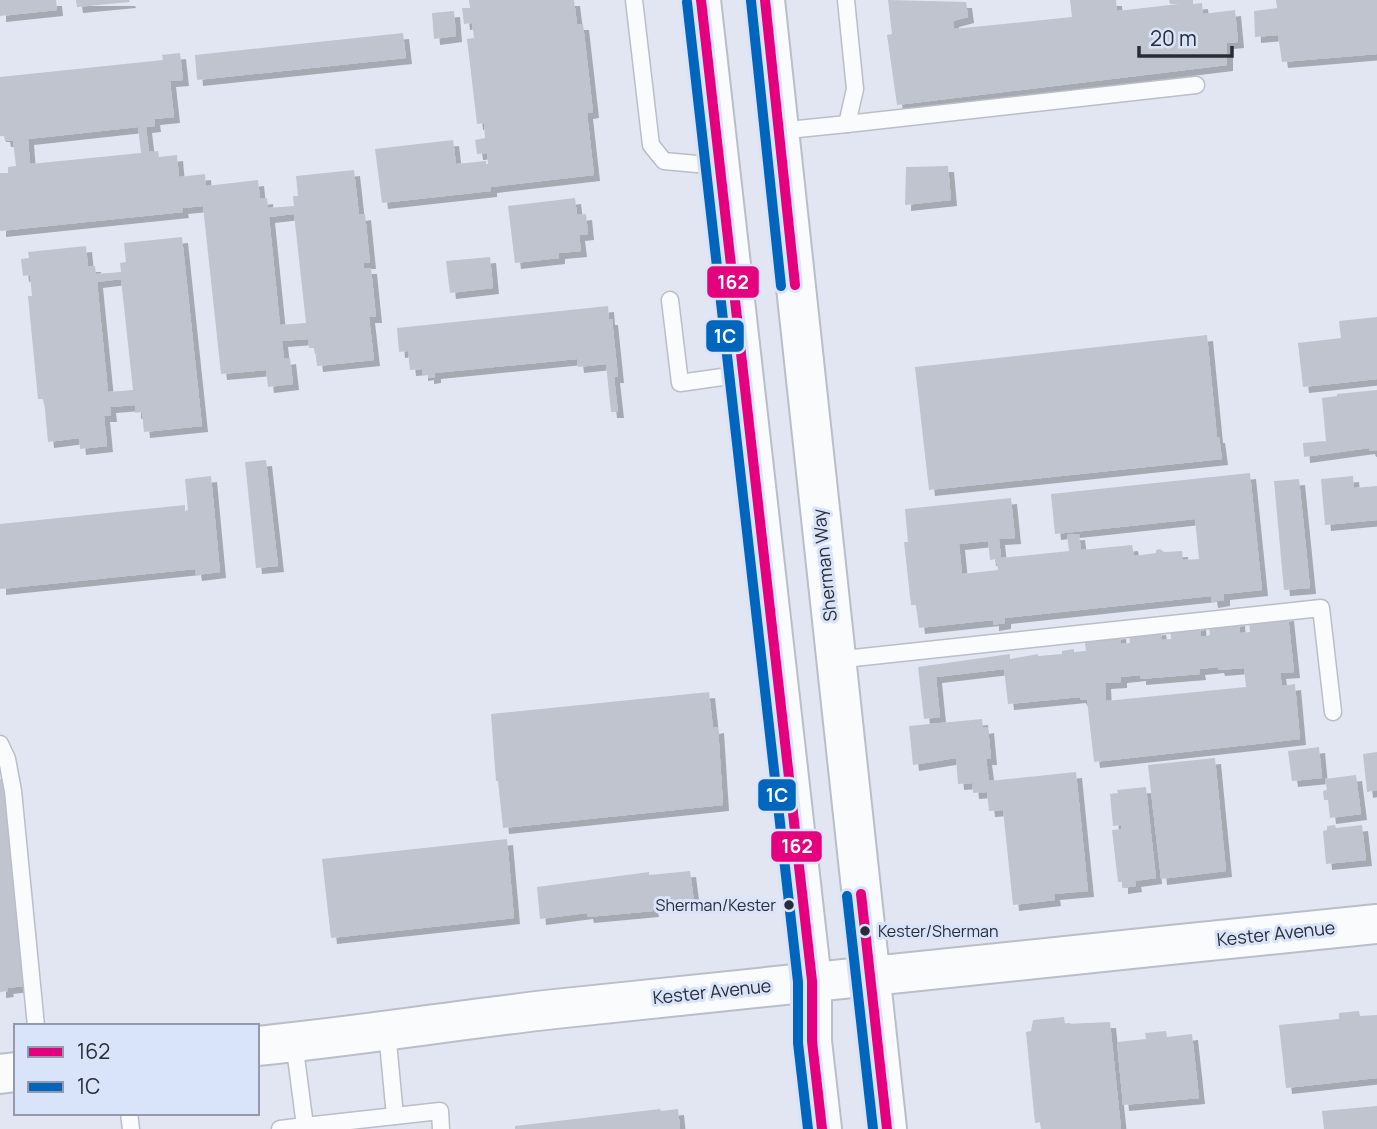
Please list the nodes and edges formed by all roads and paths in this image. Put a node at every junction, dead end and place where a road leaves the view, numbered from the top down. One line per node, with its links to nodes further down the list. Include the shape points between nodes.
1 (634, 0): 8 (lane, via 651,145 664,161)
2 (701, 0): 8 (main road)
3 (765, 0): 7 (main road, Sherman Way)
4 (846, 0): 6 (lane, via 855,89)
5 (1196, 85): 6 (lane)
6 (847, 124): 7 (lane)
7 (778, 131): 11 (main road, Sherman Way)
8 (719, 166): 10 (main road)
9 (670, 300): 10 (lane, via 680,383)
10 (745, 374): 16 (main road)
11 (835, 660): 12 (lane, via 1321,608); 15 (main road, Sherman Way)
12 (1333, 712)
13 (0, 744): 17 (lane, via 13,791)
14 (1377, 923): 15 (main road, Kester Avenue)
15 (870, 975): 16 (main road, Kester Avenue); 26 (main road, Sherman Way)
16 (812, 981): 18 (main road, Kester Avenue); 25 (main road, via 812,1041)
17 (36, 1024)
18 (387, 1032): 19 (main road, Kester Avenue); 21 (lane)
19 (294, 1042): 20 (main road, Kester Avenue); 22 (lane)
20 (259, 1046)
21 (395, 1116): 22 (lane); 24 (lane, via 440,1111)
22 (305, 1126): 23 (lane)
23 (280, 1129)
24 (441, 1129)
25 (822, 1129)
26 (887, 1129)

